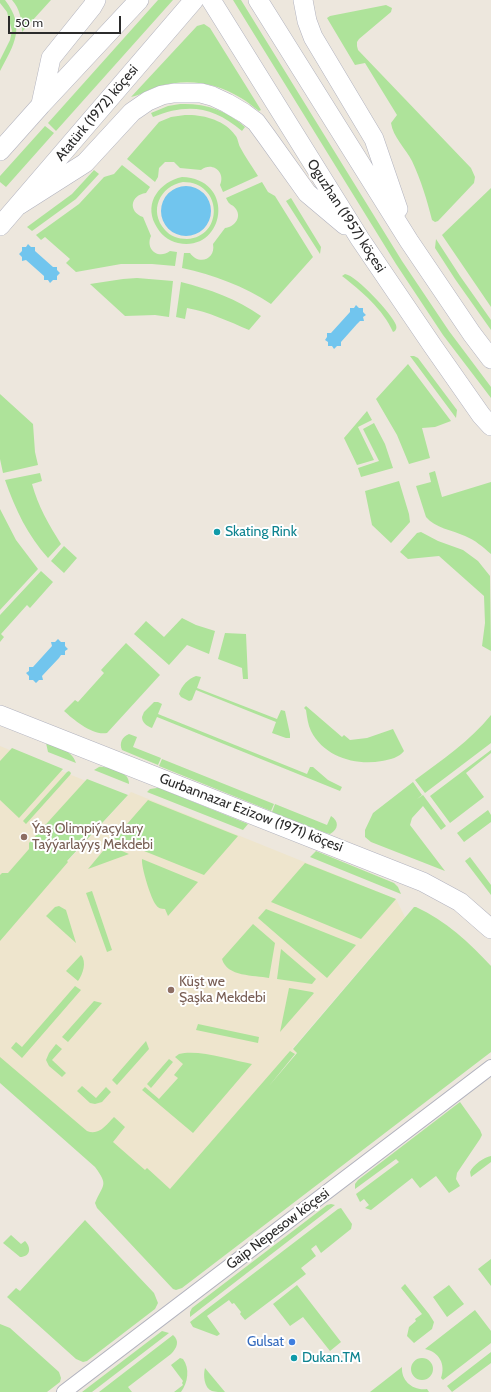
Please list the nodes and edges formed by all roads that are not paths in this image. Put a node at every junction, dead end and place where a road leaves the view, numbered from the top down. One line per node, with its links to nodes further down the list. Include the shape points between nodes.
1 (96, 0): 7 (main road, via 51,58)
2 (139, 0): 7 (main road)
3 (194, 0): 9 (main road, Atatürk (1972) köçesi)
4 (211, 0): 11 (main road, Oguzhan (1957) köçesi)
5 (258, 0): 12 (main road)
6 (304, 0): 12 (main road, via 307,21 313,37 374,139)
7 (41, 105): 8 (main road)
8 (0, 151)
9 (19, 205): 10 (main road, Atatürk (1972) köçesi); 11 (main road, via 85,163 132,112 148,101 174,93 201,93 227,103 256,122 308,193)
10 (0, 226)
11 (360, 239): 14 (main road, Oguzhan (1957) köçesi)
12 (408, 241): 13 (main road)
13 (491, 359)
14 (491, 426)
15 (0, 715): 16 (main road, Gurbannazar Ezizow (1971) köçesi, via 423,882 460,902)
16 (491, 929)
17 (491, 1067): 18 (street, Gaip Nepesow köçesi)
18 (64, 1392)

